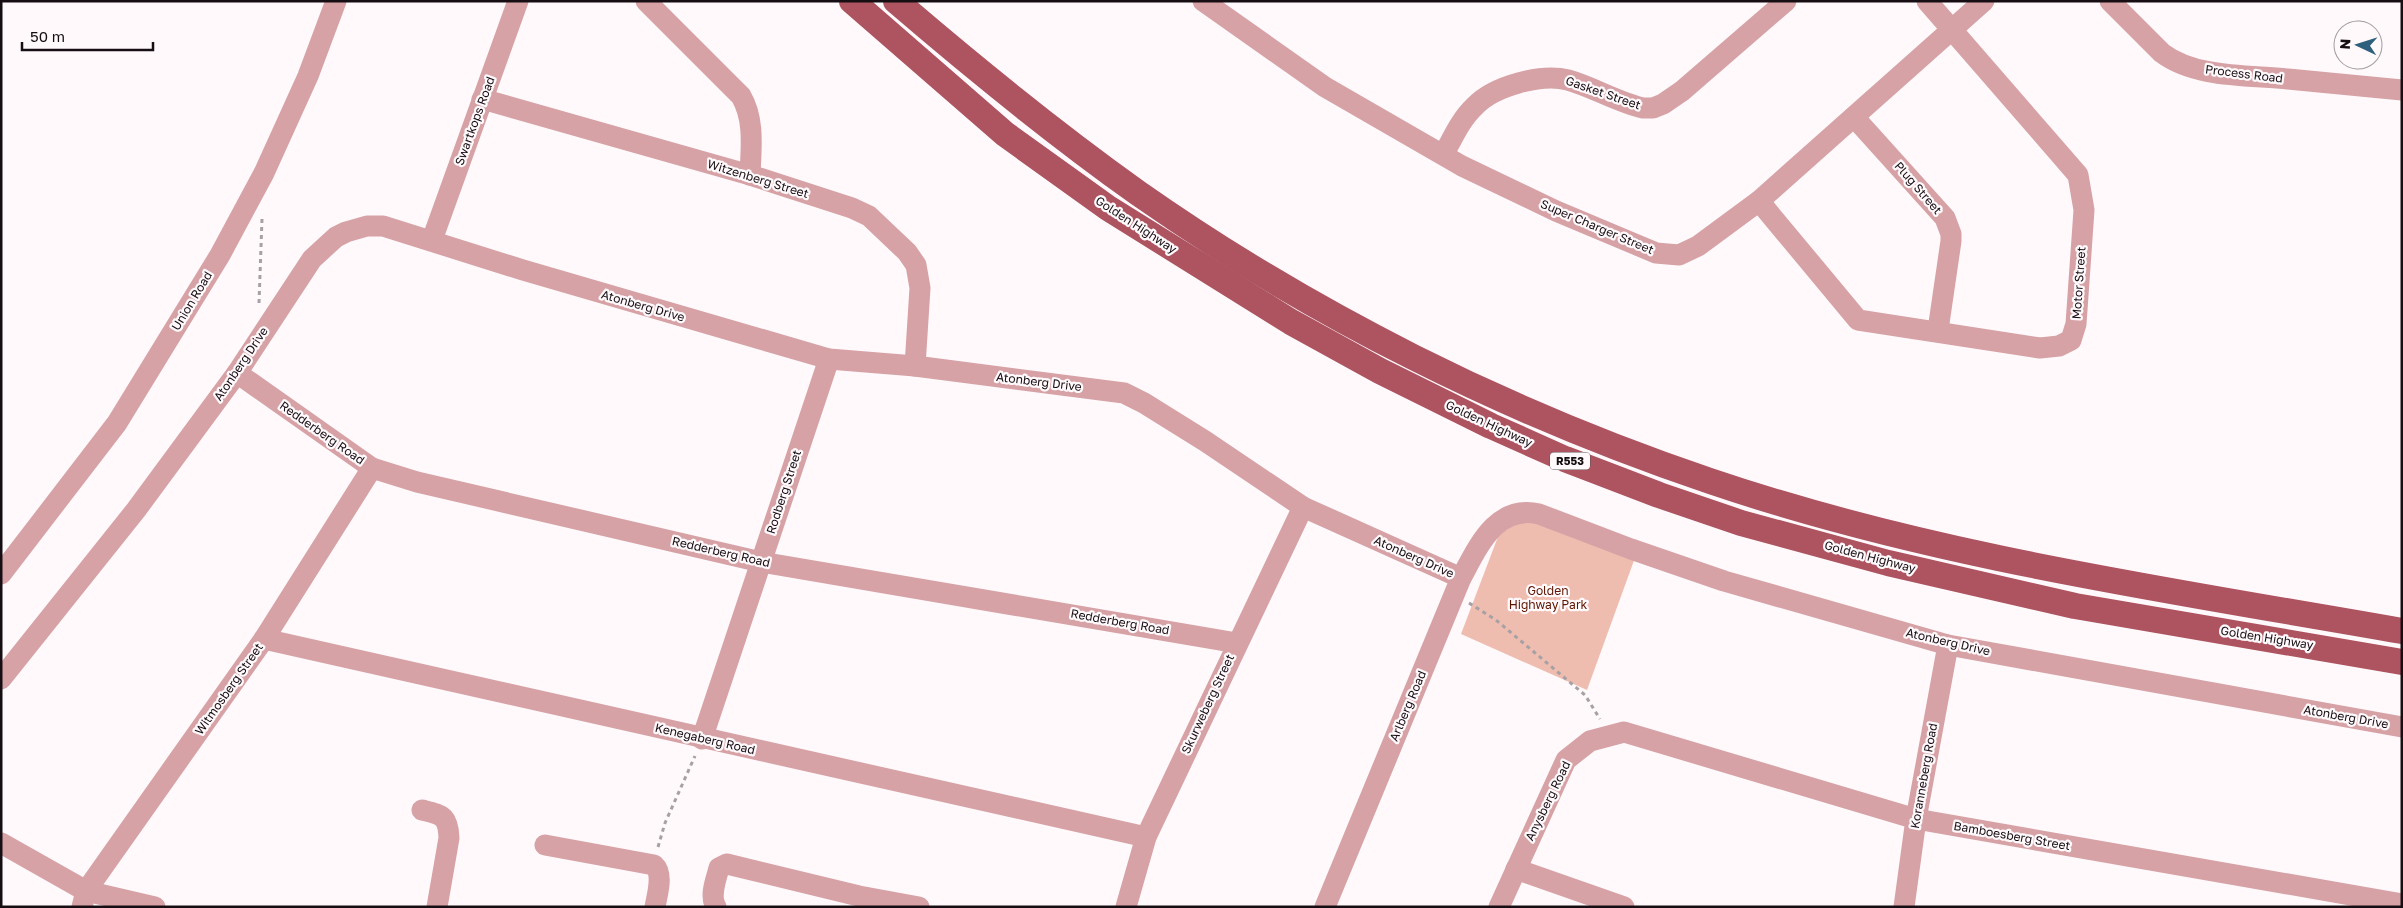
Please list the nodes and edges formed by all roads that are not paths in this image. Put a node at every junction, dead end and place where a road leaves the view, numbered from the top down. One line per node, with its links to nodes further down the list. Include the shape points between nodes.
1 (336, 1): 27 (street, Union Road, via 308,76 264,173 220,255 117,423)
2 (518, 1): 13 (street, Swartkops Road)
3 (646, 1): 16 (street, via 741,96 747,106)
4 (852, 1): 33 (main road, Golden Highway / R553, via 1005,134 1108,208 1291,322 1372,367 1565,459 1741,523 1888,563 2076,606)
5 (896, 1): 29 (main road, R553, via 1047,126 1187,225 1348,322 1550,421 1713,483 1889,534 2053,570)
6 (1203, 1): 15 (street, Super Charger Street, via 1325,87)
7 (1786, 1): 15 (street, Gasket Street, via 1663,104 1643,108 1570,81 1555,77 1538,79 1504,89 1476,105 1462,120)
8 (1927, 1): 11 (street, Motor Street)
9 (1984, 1): 11 (street, Super Charger Street)
10 (2110, 1): 12 (street, Process Road, via 2162,53 2188,66 2230,74)
11 (1951, 31): 14 (street, Super Charger Street); 19 (street, Motor Street, via 2076,171 2082,184 2084,210 2076,324 2071,340 2059,346 2040,348)
12 (2402, 90)
13 (482, 99): 16 (street, Witzenberg Street); 18 (street, Swartkops Road)
14 (1854, 117): 17 (street, Super Charger Street); 19 (street, Plug Street, via 1944,218 1949,228 1949,255)
15 (1444, 154): 17 (street, Super Charger Street, via 1462,166 1556,211 1665,255 1679,255 1698,246)
16 (750, 175): 21 (street, Witzenberg Street, via 860,212 907,252 916,265 920,288)
17 (1759, 201): 19 (street, Motor Street, via 1858,320)
18 (432, 240): 20 (street, Atonberg Drive, via 523,270); 22 (street, Atonberg Drive, via 383,226 368,226 336,237 312,259)
19 (1938, 330)
20 (829, 359): 21 (street, Atonberg Drive); 26 (street, Rodberg Street)
21 (915, 366): 24 (street, Atonberg Drive, via 1124,394 1205,441)
22 (237, 373): 23 (street, Redderberg Road); 34 (street, Atonberg Drive, via 136,510)
23 (372, 468): 26 (street, Redderberg Road, via 553,515); 30 (street, Witmosberg Street)
24 (1303, 507): 28 (street, Atonberg Drive); 31 (street, Skurweberg Street)
25 (1507, 516): 28 (street, Arlberg Road, via 1491,528); 32 (street, Atonberg Drive, via 1523,512 1539,514 1631,550 1724,581)
26 (761, 562): 31 (street, Redderberg Road); 37 (street, Rodberg Street)
27 (1, 574)
28 (1457, 586): 53 (street, Arlberg Road)
29 (2402, 631)
30 (264, 639): 37 (street, Kenegaberg Road); 44 (street, Witmosberg Street)
31 (1237, 643): 40 (street, Skurweberg Street)
32 (1948, 645): 35 (street, Atonberg Drive); 39 (street, Koranneberg Road)
33 (2402, 662)
34 (1, 679)
35 (2402, 727)
36 (1630, 733): 39 (street, Bamboesberg Street); 43 (street, Anysberg Road, via 1590,741 1566,760)
37 (702, 739): 40 (street, Kenegaberg Road)
38 (422, 810): 48 (street, via 440,815 449,826)
39 (1916, 819): 46 (street, Bamboesberg Street); 56 (street, Koranneberg Road)
40 (1146, 837): 52 (street, Skurweberg Street)
41 (1, 843): 44 (street)
42 (545, 845): 49 (street, via 654,864 659,879)
43 (1516, 869): 54 (street, Anysberg Road); 55 (street)
44 (84, 899): 47 (street)
45 (858, 901): 50 (street, via 724,864 719,868 714,887); 51 (street)
46 (2402, 904)
47 (155, 907)
48 (437, 907)
49 (655, 907)
50 (716, 907)
51 (919, 907)
52 (1126, 907)
53 (1325, 907)
54 (1499, 907)
55 (1624, 907)
56 (1904, 907)

